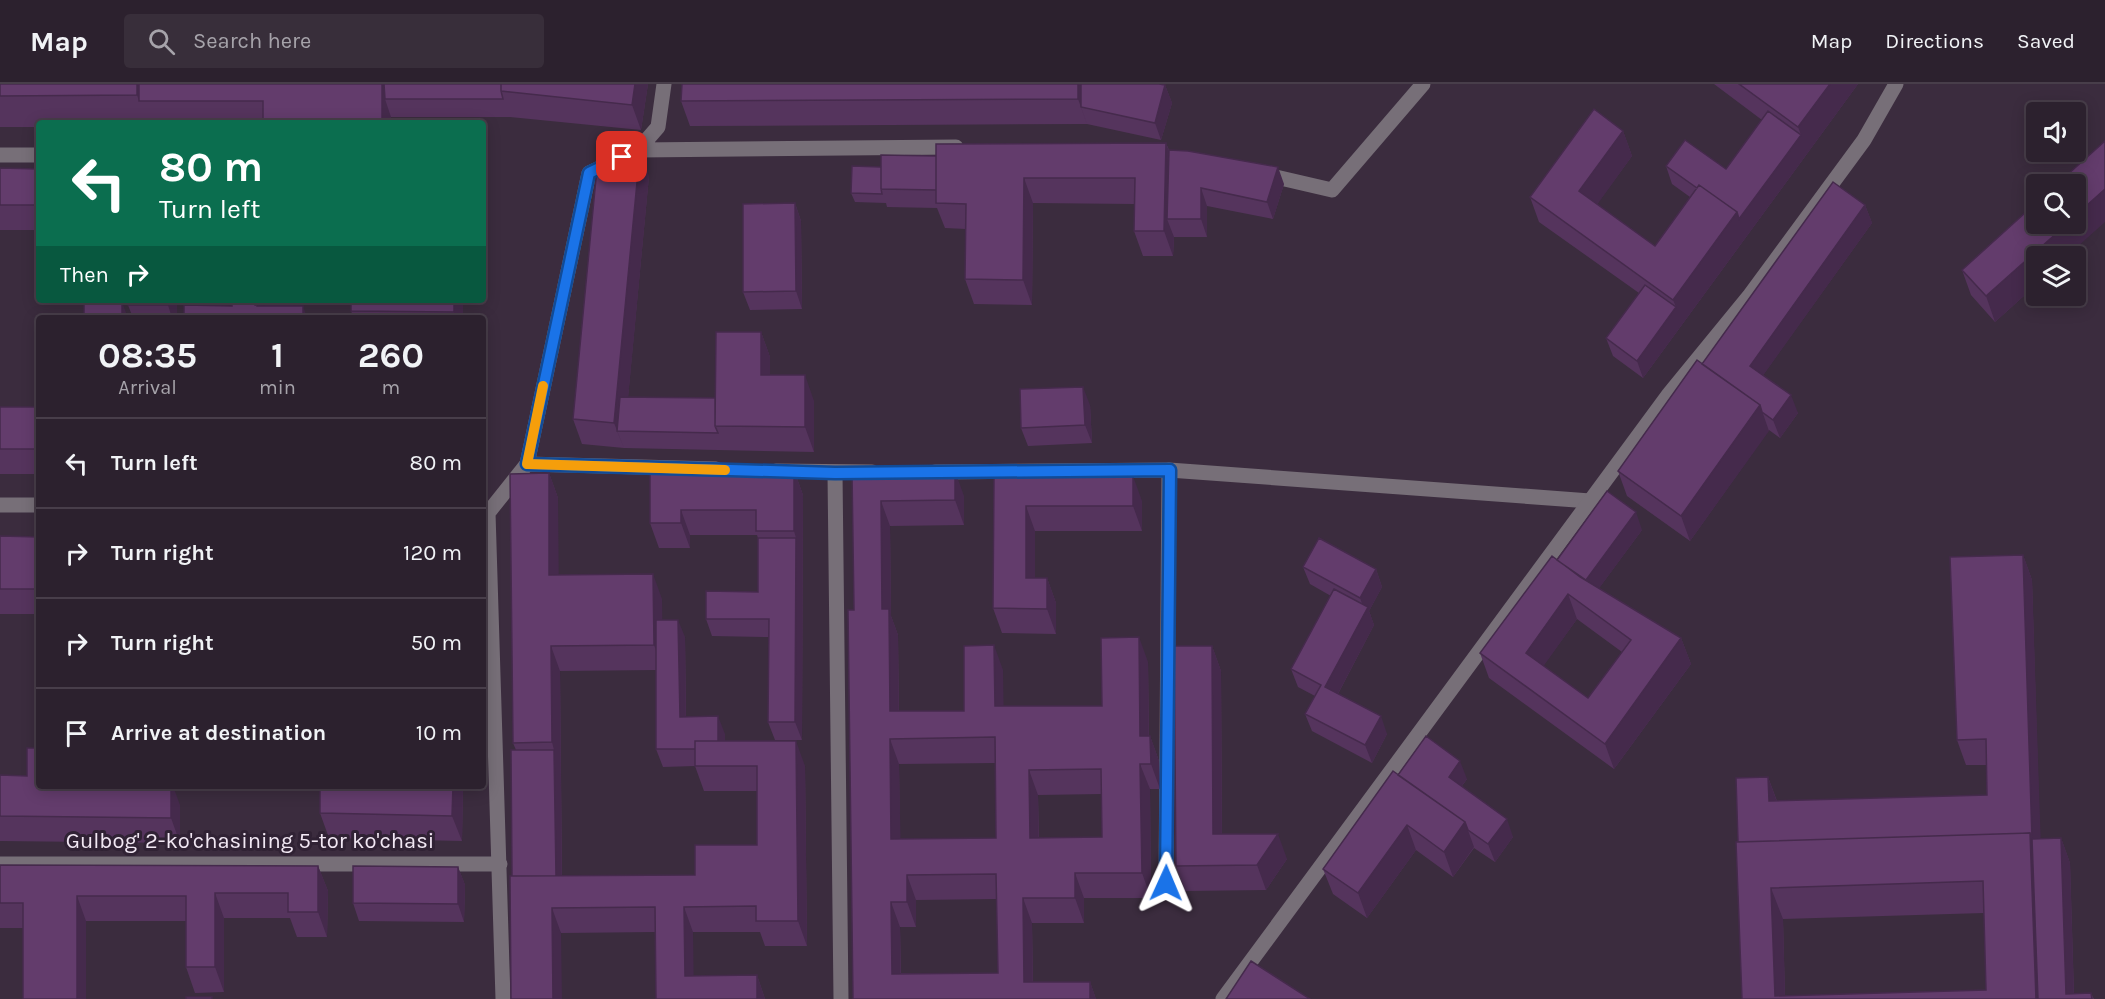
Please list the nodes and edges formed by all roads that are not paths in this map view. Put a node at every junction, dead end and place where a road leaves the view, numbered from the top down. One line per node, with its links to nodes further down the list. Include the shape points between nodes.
1 (664, 84): 5 (street, via 658,127)
2 (1423, 84): 8 (street, via 1332,190)
3 (1896, 84): 16 (street, via 1864,140)
4 (973, 147): 5 (street)
5 (638, 150): 9 (street, via 589,173)
6 (0, 155): 7 (street)
7 (36, 155)
8 (1243, 171)
9 (527, 464): 10 (street); 19 (street)
10 (728, 470)
11 (1170, 470): 14 (street); 16 (street); 22 (street)
12 (764, 471): 15 (street)
13 (883, 472): 15 (street)
14 (919, 472)
15 (835, 473): 24 (street)
16 (1590, 501): 25 (street)
17 (0, 505): 18 (street)
18 (36, 505)
19 (486, 513): 21 (street)
20 (0, 864): 21 (street, Gulbog' 2-ko'chasining 5-tor ko'chasi)
21 (500, 864): 23 (street)
22 (1166, 883)
23 (503, 999)
24 (841, 999)
25 (1222, 999)

